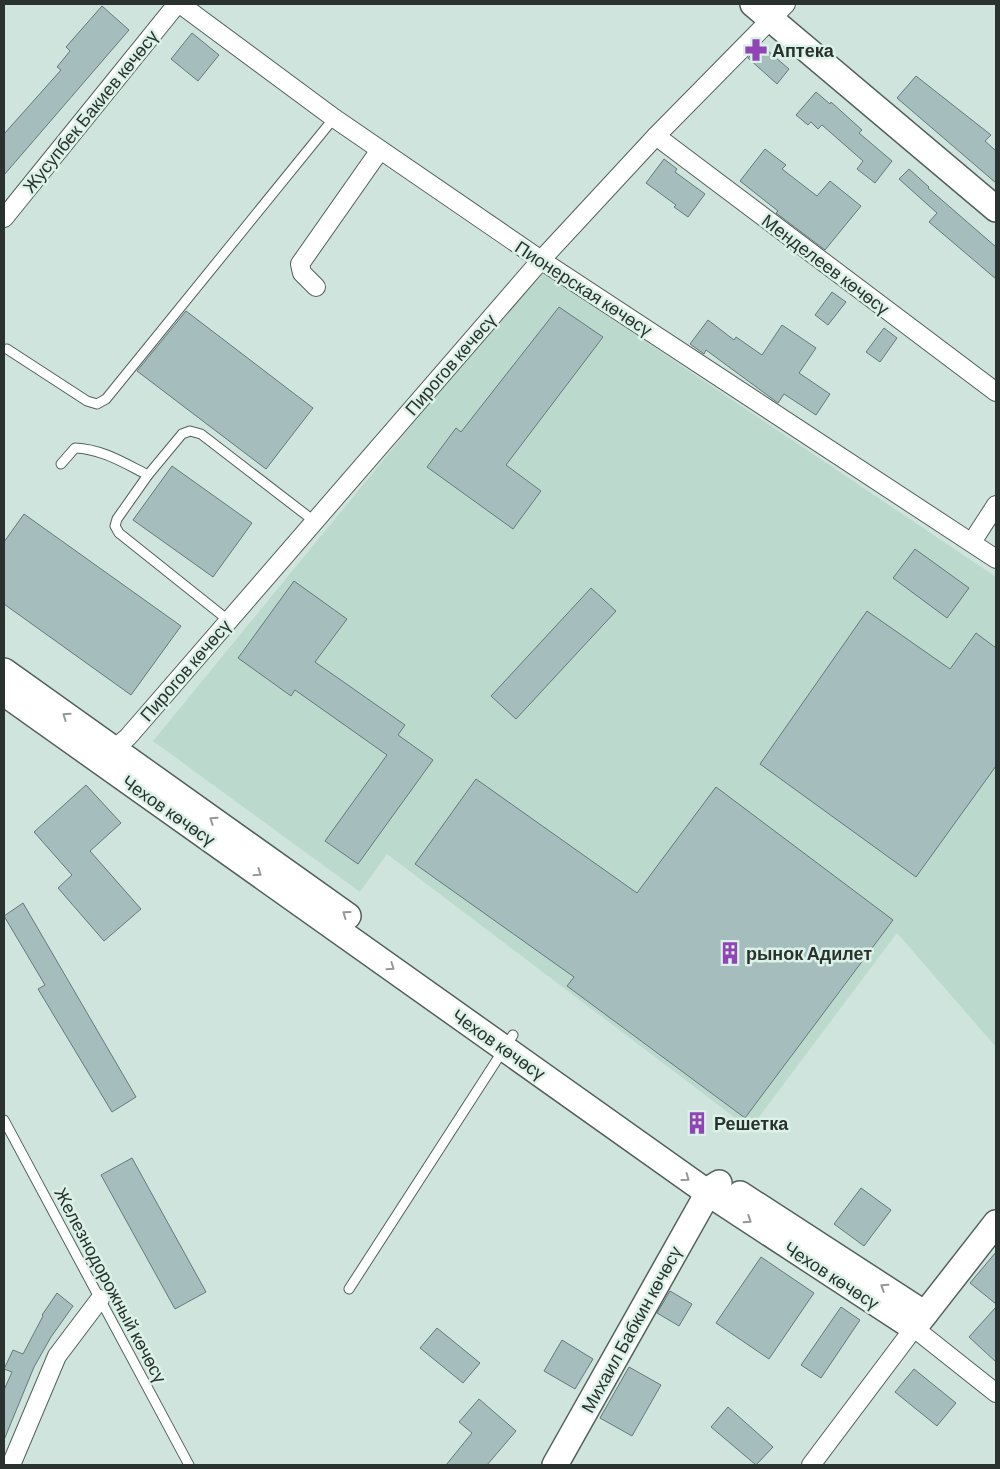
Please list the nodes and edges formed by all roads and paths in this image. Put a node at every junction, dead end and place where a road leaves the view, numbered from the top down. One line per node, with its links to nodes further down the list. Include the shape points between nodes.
1 (179, 4): 3 (street, Пионерская көчөсү); 7 (street, Жусупбек Бакиев көчөсү)
2 (770, 9): 4 (street, Пирогов көчөсү); 6 (main road)
3 (334, 118): 5 (street, Пионерская көчөсү); 10 (lane, via 106,399 97,404 87,401)
4 (656, 136): 8 (street, Пирогов көчөсү); 11 (street, Менделеев көчөсү)
5 (380, 150): 8 (street, Пионерская көчөсү); 9 (street, via 300,264 302,273)
6 (996, 209)
7 (4, 218)
8 (541, 260): 15 (street, Пирогов көчөсү); 16 (street, Пионерская көчөсү)
9 (316, 287)
10 (7, 349)
11 (996, 392)
12 (61, 464): 13 (lane, via 75,448 89,449)
13 (148, 474): 15 (lane, via 182,434 190,431 200,434); 18 (lane, via 117,519 119,533)
14 (996, 505): 16 (street)
15 (314, 520): 18 (street, Пирогов көчөсү)
16 (972, 542): 17 (street, Пионерская көчөсү)
17 (996, 559)
18 (228, 620): 21 (street, Пирогов көчөсү)
19 (4, 671): 21 (main road, Чехов көчөсү, one-way to 19)
20 (4, 693): 21 (main road, Чехов көчөсү)
21 (112, 754): 22 (main road, Чехов көчөсү)
22 (509, 1041): 24 (main road, Чехов көчөсү); 26 (lane)
23 (4, 1120): 27 (lane, Железнодорожный көчөсү)
24 (716, 1189): 28 (main road, Чехов көчөсү); 32 (main road, Михаил Бабкин көчөсү)
25 (996, 1223): 28 (main road)
26 (349, 1289)
27 (100, 1299): 30 (street, via 57,1356); 31 (lane, Железнодорожный көчөсү)
28 (919, 1321): 29 (street, Чехов көчөсү); 33 (street)
29 (996, 1393)
30 (11, 1465)
31 (189, 1465)
32 (555, 1465)
33 (811, 1465)

